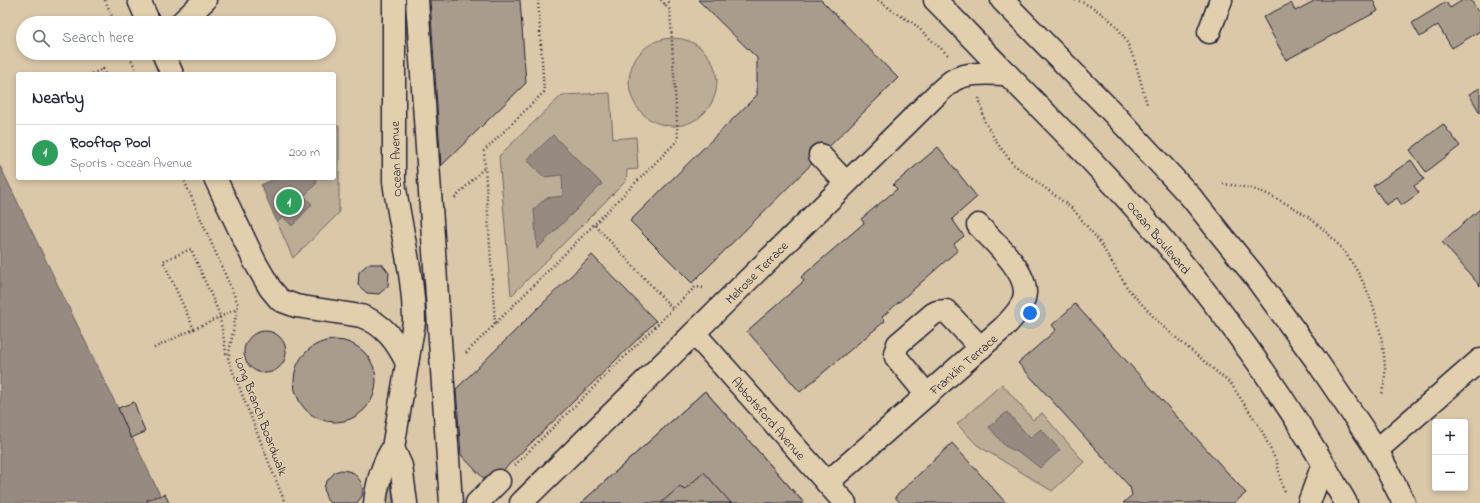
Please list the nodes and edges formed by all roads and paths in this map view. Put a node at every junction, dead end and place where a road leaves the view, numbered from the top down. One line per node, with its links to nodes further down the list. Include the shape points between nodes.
1 (105, 0): 15 (path)
2 (139, 0): 16 (street)
3 (205, 0): 17 (street)
4 (394, 0): 50 (street, Ocean Avenue, via 394,181 414,302 413,333)
5 (417, 0): 62 (street)
6 (538, 0): 30 (path, via 544,92 484,151)
7 (661, 0): 14 (path)
8 (671, 0): 14 (path)
9 (878, 0): 21 (path, via 913,23)
10 (935, 0): 26 (street, Ocean Boulevard)
11 (1002, 0): 54 (street, via 1191,197 1262,286)
12 (1075, 0): 28 (path, via 1102,14 1116,26 1136,66)
13 (1221, 0): 18 (street)
14 (666, 5): 36 (path, via 670,10 678,140)
15 (112, 16)
16 (146, 16)
17 (188, 16)
18 (1209, 32)
19 (131, 60): 22 (path)
20 (165, 60): 25 (street)
21 (953, 60)
22 (136, 71)
23 (96, 72): 24 (path, via 103,69)
24 (104, 72)
25 (171, 72)
26 (1007, 74): 33 (street, Melrose Terrace, via 966,76 953,81); 55 (street, Ocean Boulevard, via 1075,142 1164,241 1254,358)
27 (979, 96): 58 (path, via 985,122 1013,164 1073,209 1099,241 1128,289 1161,325 1231,384 1261,429 1277,463 1282,486)
28 (1147, 104)
29 (820, 155): 33 (street)
30 (485, 167): 35 (path, via 454,198); 42 (path)
31 (184, 180): 39 (path, Long Branch Boardwalk, via 238,304)
32 (216, 180): 50 (street, via 255,262 280,300 296,306 367,318 392,338)
33 (846, 183): 44 (street, Melrose Terrace)
34 (1223, 184): 52 (path, via 1257,190 1314,220 1334,240 1358,271 1380,325 1385,369)
35 (455, 206)
36 (595, 225): 40 (path); 42 (path)
37 (978, 225): 47 (street, Franklin Terrace, via 1022,276 1025,294 1019,310 1004,328)
38 (709, 289): 40 (path, via 695,287)
39 (237, 309): 41 (path); 48 (path, Long Branch Boardwalk)
40 (673, 309): 56 (path)
41 (220, 318): 43 (path); 43 (path, via 191,249 163,261); 48 (path)
42 (495, 324): 45 (path, via 464,354)
43 (194, 329): 46 (path)
44 (694, 333): 57 (street, Abbotsford Avenue); 64 (street, Melrose Terrace)
45 (464, 347)
46 (154, 348)
47 (981, 348): 51 (street, Franklin Terrace); 51 (street, via 946,311 933,314 898,344 896,357)
48 (228, 359): 59 (path, Long Branch Boardwalk)
49 (1480, 360): 54 (street)
50 (407, 363): 53 (street, Ocean Avenue)
51 (927, 395): 57 (street, Franklin Terrace)
52 (1382, 395)
53 (393, 448): 60 (street, Ocean Avenue, via 381,470); 61 (street, via 401,466)
54 (1377, 450): 68 (street)
55 (1324, 464): 66 (street); 67 (street, Ocean Boulevard)
56 (499, 481): 63 (street)
57 (827, 483): 65 (street, Abbotsford Avenue)
58 (1288, 496)
59 (286, 503)
60 (375, 503)
61 (406, 503)
62 (451, 503)
63 (477, 503)
64 (521, 503)
65 (845, 503)
66 (1309, 503)
67 (1346, 503)
68 (1404, 503)

